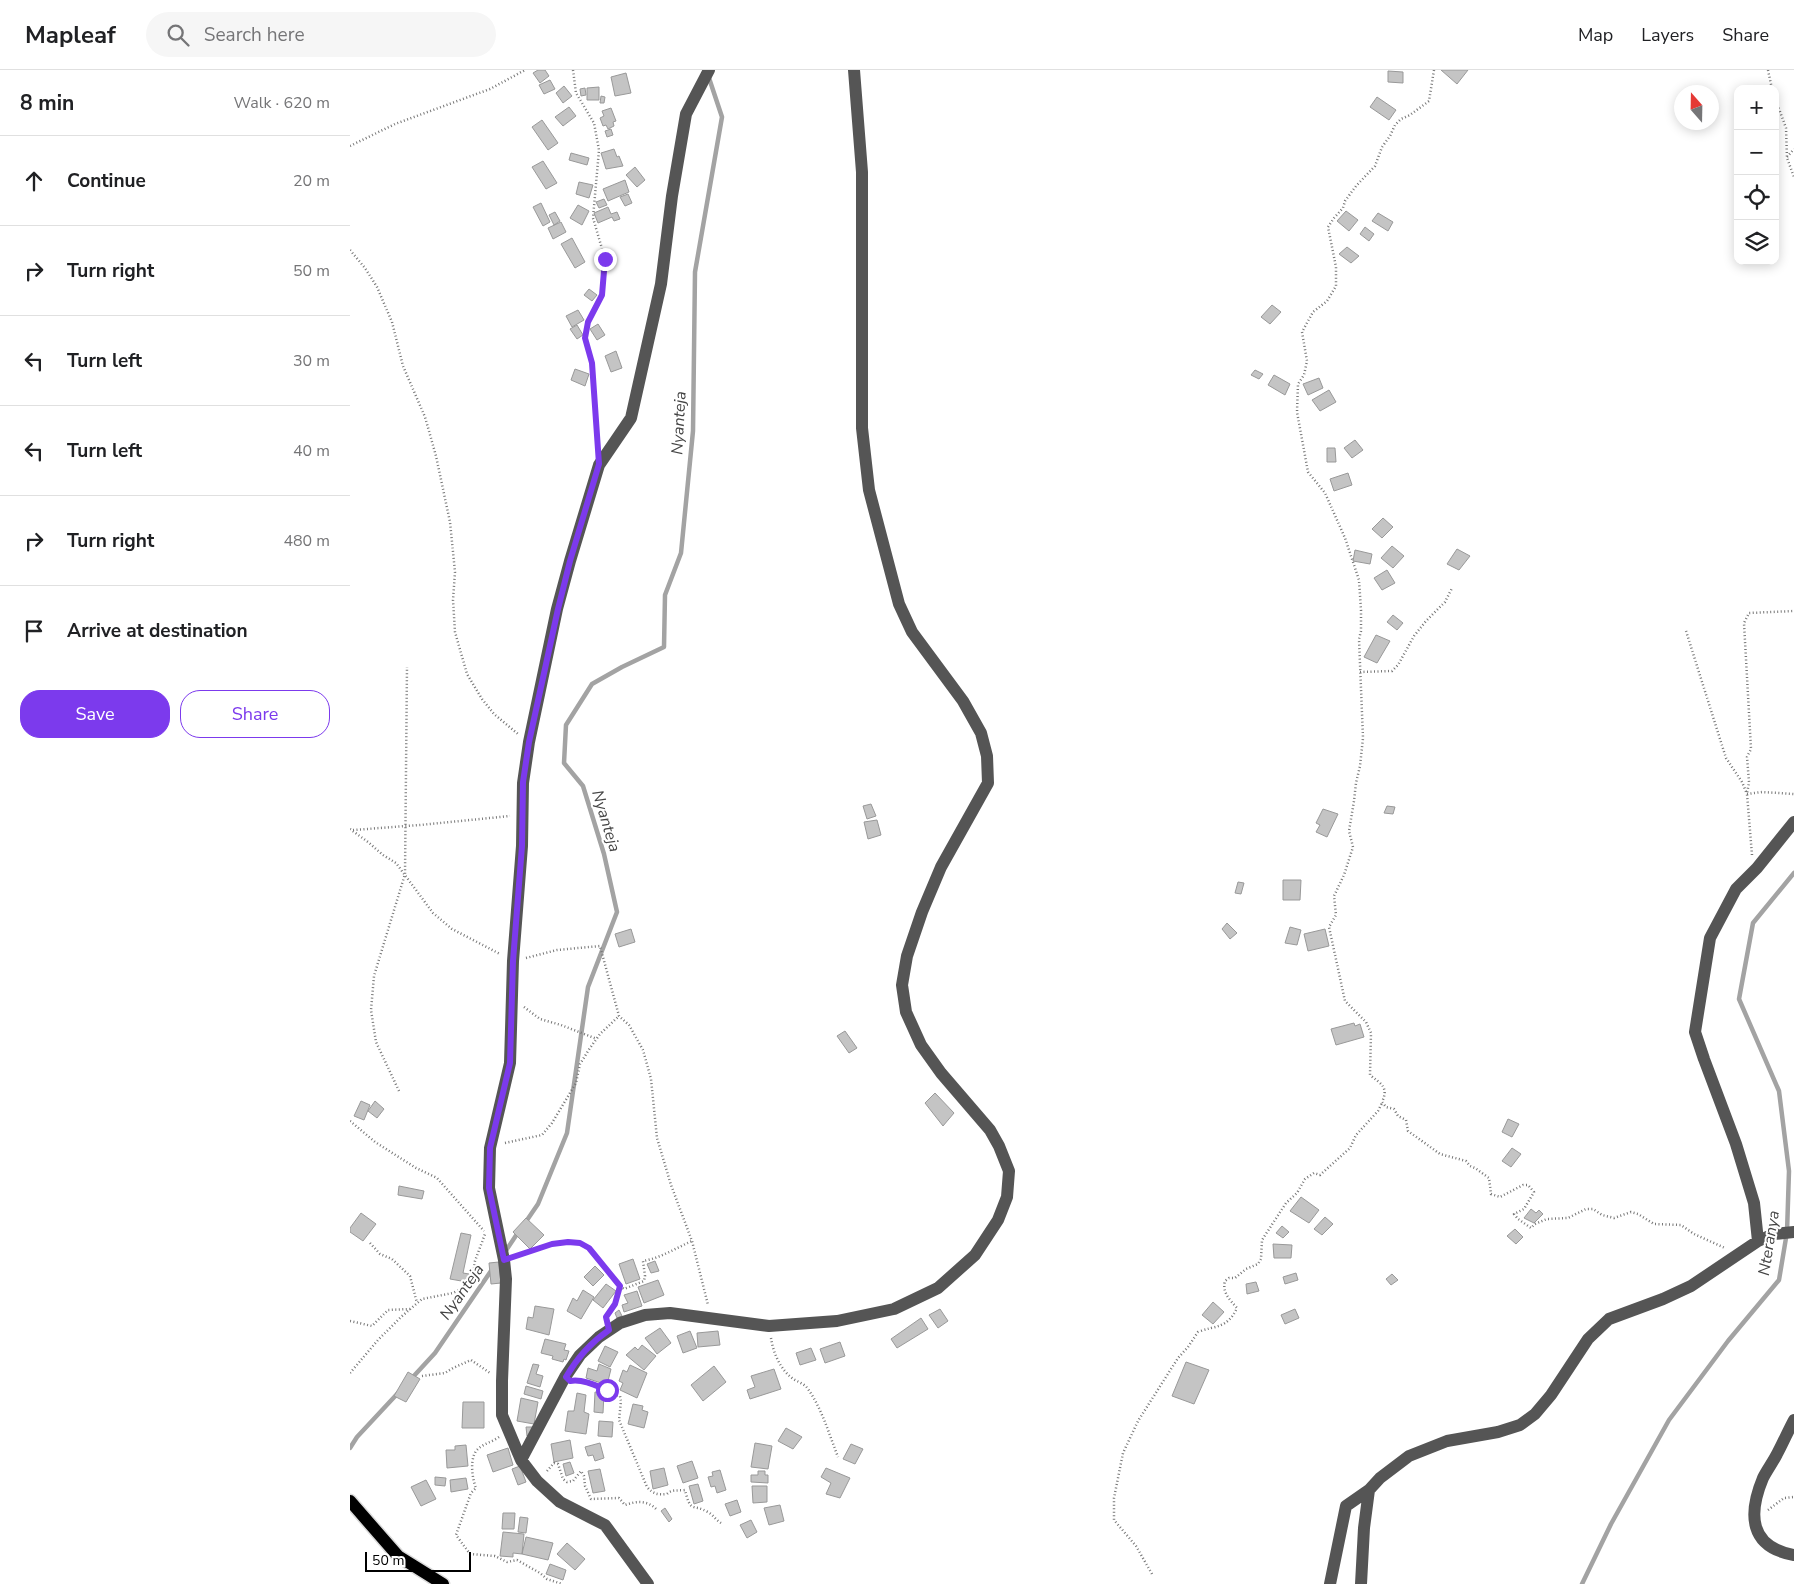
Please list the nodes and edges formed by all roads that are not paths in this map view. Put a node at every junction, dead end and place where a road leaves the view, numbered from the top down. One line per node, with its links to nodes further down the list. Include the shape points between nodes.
1 (709, 70): 7 (street, via 686,114 661,284 631,418 599,464 570,561 523,782 510,1063 490,1148 489,1188 506,1280 502,1415)
2 (854, 70): 7 (street, via 862,172 862,428 869,490 899,604 912,632 963,701 982,733 987,756 988,783 941,867 907,956 902,985 906,1012 921,1045 990,1130 999,1146 1009,1171 1007,1197 998,1220 975,1255 938,1288 894,1310 837,1321 769,1326 670,1313 644,1314 620,1324 599,1336 580,1355)
3 (1794, 822): 5 (street, via 1736,889 1710,938 1695,1032 1754,1203)
4 (1794, 1232): 5 (street, via 1774,1234)
5 (1758, 1241): 8 (street, via 1691,1286 1609,1319 1588,1339 1551,1395 1535,1414 1520,1425 1447,1441 1409,1456)
6 (1794, 1420): 10 (street, via 1764,1476 1753,1521 1764,1542)
7 (521, 1460): 12 (street, via 537,1481 560,1502 605,1525)
8 (1369, 1490): 13 (street, via 1346,1506); 14 (street)
9 (350, 1502): 11 (main road, via 398,1556)
10 (1794, 1554)
11 (443, 1584)
12 (648, 1584)
13 (1330, 1584)
14 (1361, 1584)

